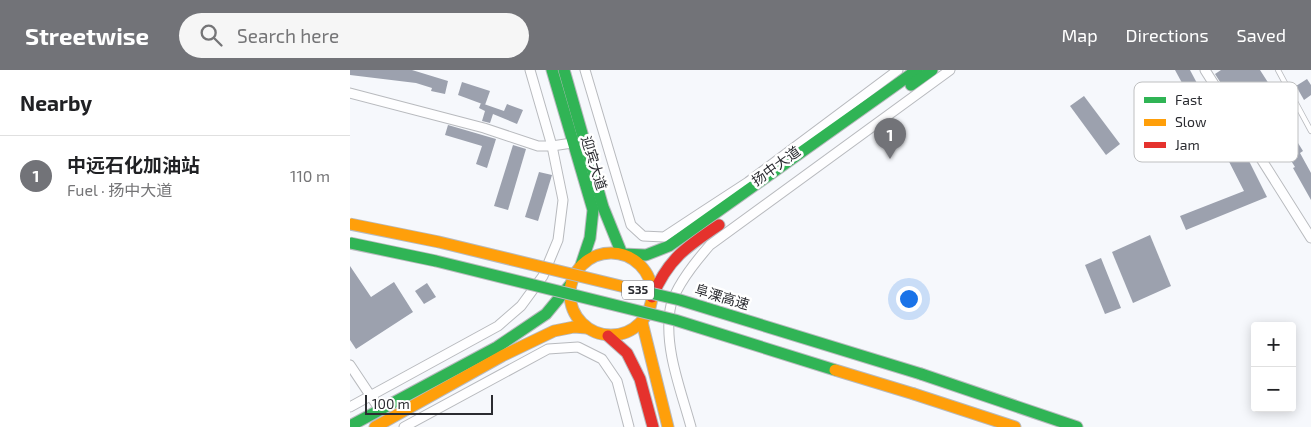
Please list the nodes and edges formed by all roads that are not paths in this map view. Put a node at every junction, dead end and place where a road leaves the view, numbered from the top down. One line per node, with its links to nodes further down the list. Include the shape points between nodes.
1 (530, 70): 17 (street)
2 (552, 70): 16 (main road, 迎宾大道)
3 (564, 70): 22 (main road, 迎宾大道, via 603,207)
4 (585, 70): 5 (street, via 631,225 643,236 664,237 748,182)
5 (898, 70)
6 (917, 70): 22 (main road, 扬中大道, via 669,246 646,254)
7 (932, 70): 25 (main road, 扬中大道, via 677,253 662,272)
8 (950, 70): 39 (street, via 710,245 690,268 670,309 671,354)
9 (1206, 70): 11 (street)
10 (1278, 70): 12 (lane)
11 (1214, 82)
12 (1284, 82)
13 (350, 93): 17 (street, via 474,125 538,146)
14 (1298, 107): 15 (lane)
15 (1311, 131)
16 (572, 143): 17 (street); 23 (main road, 迎宾大道, via 592,210 592,230)
17 (552, 146): 30 (street, via 563,200 558,240 543,276 521,306 498,326)
18 (1264, 162): 20 (street)
19 (350, 224): 41 (main road, 阜溧高速 / S35, bridge, via 680,300 921,374)
20 (1311, 238)
21 (350, 243): 40 (main road, S35, bridge, via 675,320)
22 (622, 254): 23 (main road, via 600,254); 25 (main road, via 645,270 651,283)
23 (581, 265): 24 (main road)
24 (570, 285): 27 (main road, via 572,310); 32 (main road, via 546,314 528,327)
25 (652, 297): 26 (main road)
26 (642, 322): 28 (main road, via 630,331); 38 (main road)
27 (587, 328): 28 (main road); 34 (main road, via 554,330)
28 (608, 336): 37 (main road, via 627,353 636,370)
29 (350, 365): 30 (street)
30 (371, 396): 31 (street); 32 (street)
31 (350, 407)
32 (380, 410): 33 (main road)
33 (350, 426)
34 (379, 426)
35 (404, 427): 36 (street, via 548,349 578,347 602,359 617,381)
36 (629, 427)
37 (653, 427)
38 (668, 427)
39 (691, 427)
40 (1015, 427)
41 (1077, 427)

